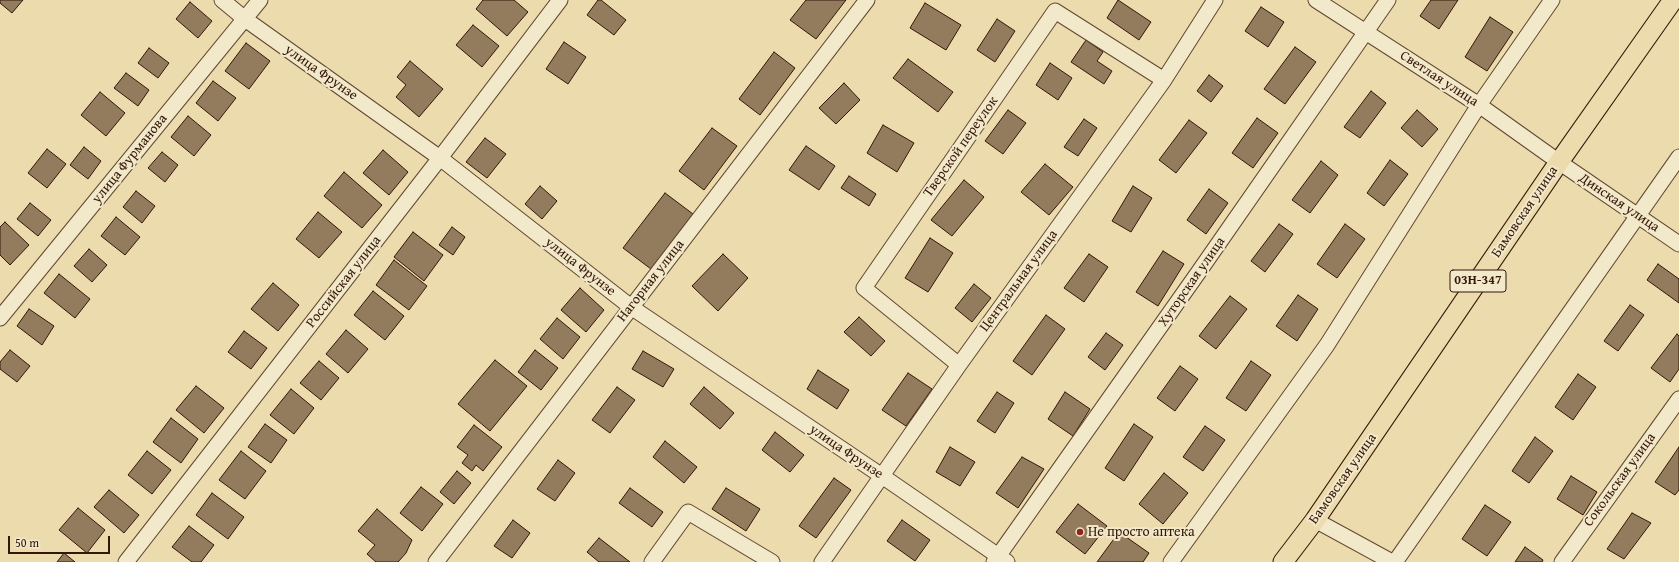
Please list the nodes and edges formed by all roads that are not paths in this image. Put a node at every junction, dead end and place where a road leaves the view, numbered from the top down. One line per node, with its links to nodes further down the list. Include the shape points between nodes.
1 (222, 0): 10 (street, улица Фрунзе)
2 (260, 0): 10 (street, улица Фурманова)
3 (560, 0): 15 (street, Российская улица)
4 (867, 0): 19 (street, Нагорная улица)
5 (1215, 0): 12 (street, Центральная улица)
6 (1316, 0): 11 (street, Светлая улица)
7 (1388, 0): 11 (street, Хуторская улица)
8 (1552, 0): 13 (street)
9 (1673, 0): 16 (main road, Бамовская улица / 03Н-347)
10 (245, 19): 15 (street, улица Фрунзе); 20 (street, улица Фурманова)
11 (1366, 33): 13 (street, Светлая улица); 25 (street, Хуторская улица)
12 (1164, 80): 21 (street, Центральная улица); 21 (street, Тверской переулок, via 1056,11 864,288)
13 (1479, 105): 16 (street, Светлая улица); 31 (street, via 1327,345)
14 (1679, 157): 17 (street)
15 (440, 158): 19 (street, улица Фрунзе); 26 (street, Российская улица)
16 (1559, 162): 17 (street, Динская улица); 24 (main road, Бамовская улица / 03Н-347)
17 (1638, 216): 18 (street, Динская улица); 34 (street)
18 (1679, 244)
19 (631, 307): 23 (street, улица Фрунзе); 27 (street, Нагорная улица)
20 (0, 318)
21 (959, 364): 23 (street, Центральная улица)
22 (1679, 399): 35 (street, Сокольская улица)
23 (882, 476): 25 (street, улица Фрунзе); 30 (street, Центральная улица)
24 (1315, 520): 32 (main road, Бамовская улица / 03Н-347); 33 (street)
25 (999, 560)
26 (126, 562)
27 (436, 562)
28 (652, 562): 29 (street, via 688,512)
29 (772, 562)
30 (822, 562)
31 (1171, 562)
32 (1283, 562)
33 (1392, 562)
34 (1395, 562)
35 (1562, 562)

